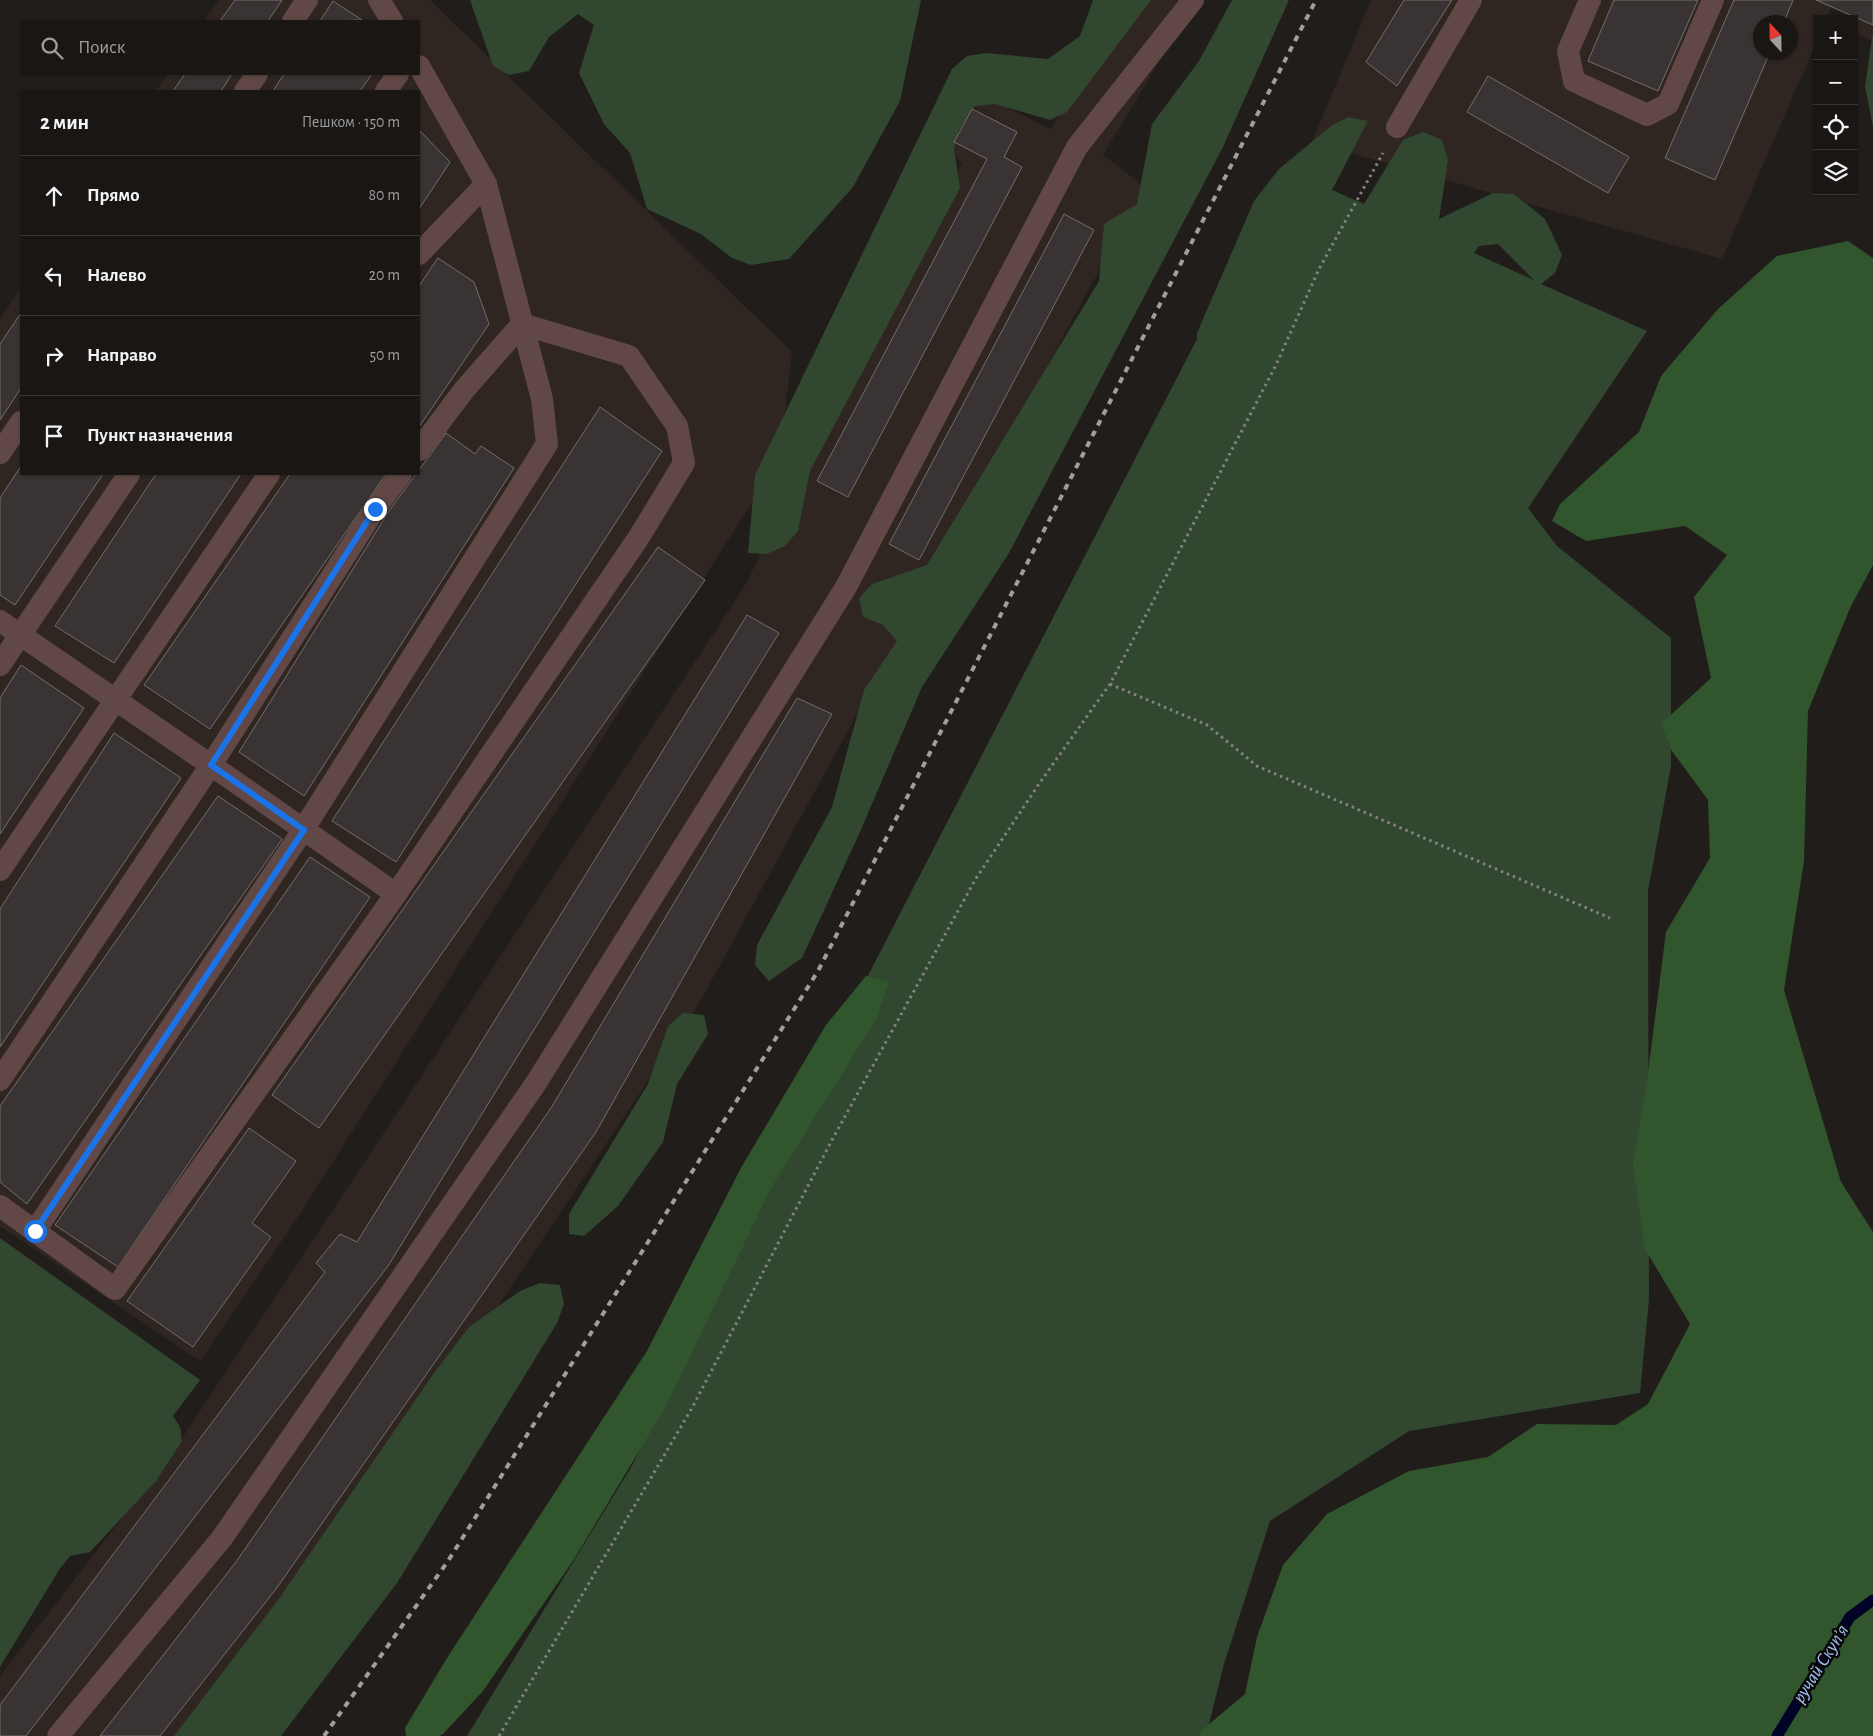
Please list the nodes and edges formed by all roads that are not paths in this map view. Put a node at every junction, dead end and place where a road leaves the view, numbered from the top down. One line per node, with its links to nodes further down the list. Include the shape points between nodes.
1 (307, 0): 7 (lane)
2 (379, 0): 8 (lane)
3 (1192, 0): 35 (lane, via 1077,146 846,587 536,1083 222,1538)
4 (1471, 0): 14 (lane)
5 (1590, 0): 6 (lane, via 1568,51 1574,81 1647,115 1668,104)
6 (1713, 0)
7 (293, 20)
8 (391, 20)
9 (420, 68): 15 (lane)
10 (256, 75): 12 (lane)
11 (397, 75): 13 (lane)
12 (246, 90)
13 (387, 90)
14 (1397, 127)
15 (486, 184): 16 (lane); 17 (lane)
16 (420, 253)
17 (522, 324): 19 (lane, via 464,390); 29 (lane, via 542,399 547,444); 31 (lane, via 629,356 677,426 684,463 640,538)
18 (20, 424): 20 (lane)
19 (420, 449)
20 (0, 454)
21 (128, 475): 25 (lane)
22 (267, 475): 27 (lane)
23 (400, 475): 28 (lane, via 375,509)
24 (0, 621): 25 (lane)
25 (21, 634): 26 (lane); 27 (lane)
26 (0, 665)
27 (114, 699): 28 (lane); 30 (lane)
28 (211, 765): 29 (lane); 32 (lane)
29 (304, 830): 31 (lane); 34 (lane)
30 (0, 870)
31 (396, 894): 34 (lane, via 115,1289)
32 (0, 1080)
33 (0, 1206): 34 (lane)
34 (35, 1231)
35 (58, 1736)

